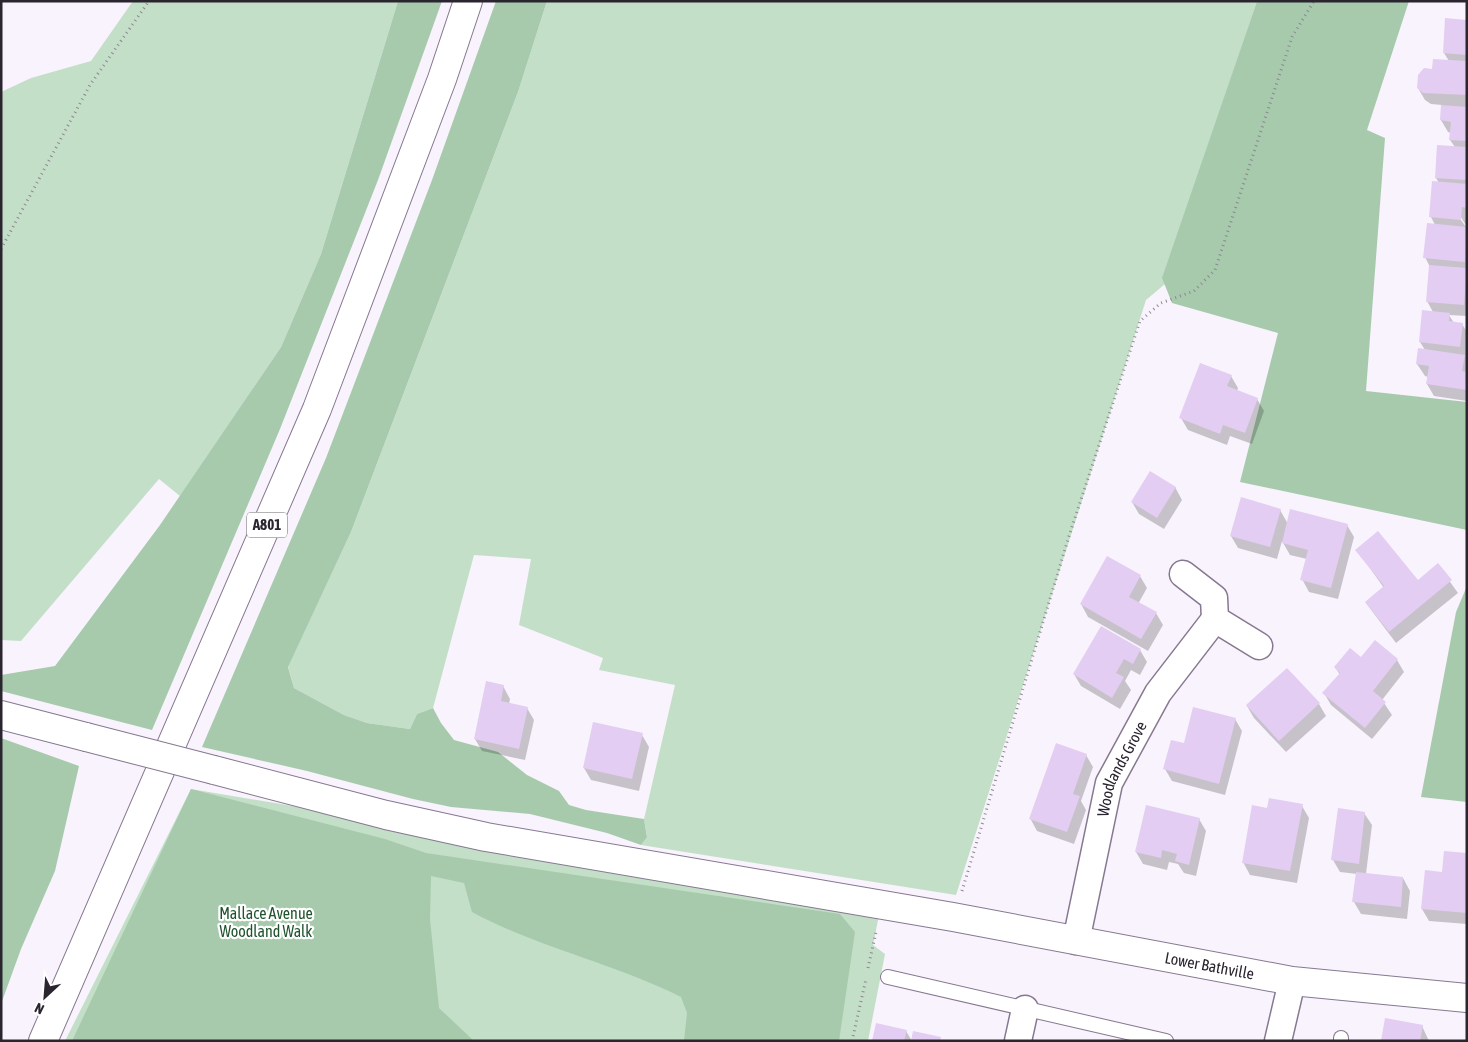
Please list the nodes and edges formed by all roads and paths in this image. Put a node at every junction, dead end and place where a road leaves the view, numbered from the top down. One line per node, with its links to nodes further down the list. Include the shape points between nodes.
1 (149, 1): 4 (path, via 90,86)
2 (468, 1): 15 (main road, A801, via 442,79 317,409)
3 (1314, 1): 9 (path, via 1292,38 1215,270 1194,291 1161,303 1140,321 1069,536)
4 (1, 249)
5 (1183, 574): 6 (street, via 1214,598)
6 (1215, 619): 7 (street); 10 (street, Woodlands Grove, via 1158,693 1109,783)
7 (1259, 646)
8 (1, 715): 9 (main road, Lower Bathville, bridge, via 386,815 486,837)
9 (953, 916): 10 (main road, Lower Bathville)
10 (1076, 941): 12 (main road, Lower Bathville)
11 (888, 977): 14 (lane)
12 (1292, 981): 13 (main road, Lower Bathville); 18 (street)
13 (1467, 998)
14 (1025, 1009): 16 (street); 17 (lane)
15 (43, 1041)
16 (1018, 1041)
17 (1166, 1041)
18 (1278, 1041)

